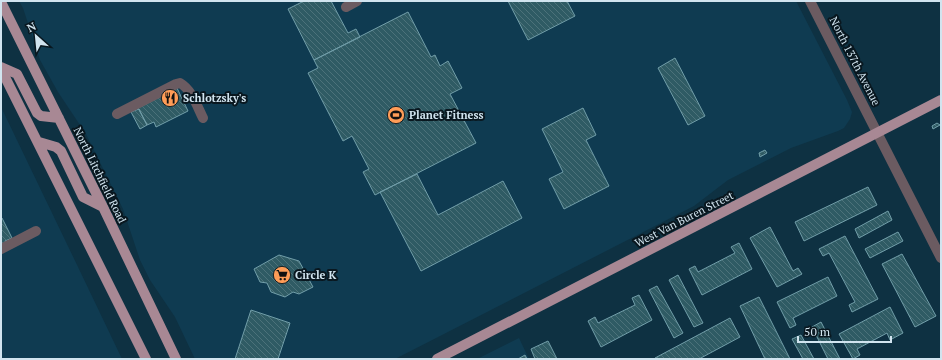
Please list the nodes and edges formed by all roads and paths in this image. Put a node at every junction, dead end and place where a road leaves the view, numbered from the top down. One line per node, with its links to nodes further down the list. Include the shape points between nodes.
1 (357, 1): 4 (street)
2 (810, 1): 10 (street, North 137th Avenue)
3 (1, 2): 8 (main road, North Litchfield Road)
4 (346, 7)
5 (1, 68): 8 (main road, via 16,74 37,113 41,116); 11 (main road)
6 (941, 100): 10 (main road, West Van Buren Street)
7 (117, 114): 9 (street, via 180,83 189,92)
8 (59, 118): 12 (main road, North Litchfield Road)
9 (203, 118)
10 (878, 132): 14 (street, North 137th Avenue); 19 (main road, West Van Buren Street)
11 (38, 142): 12 (main road, via 61,151 83,197); 17 (main road)
12 (103, 207): 18 (main road, North Litchfield Road)
13 (36, 231): 15 (street)
14 (938, 245): 16 (street, North 137th Avenue)
15 (1, 250)
16 (941, 257)
17 (146, 359)
18 (176, 359)
19 (437, 359)

